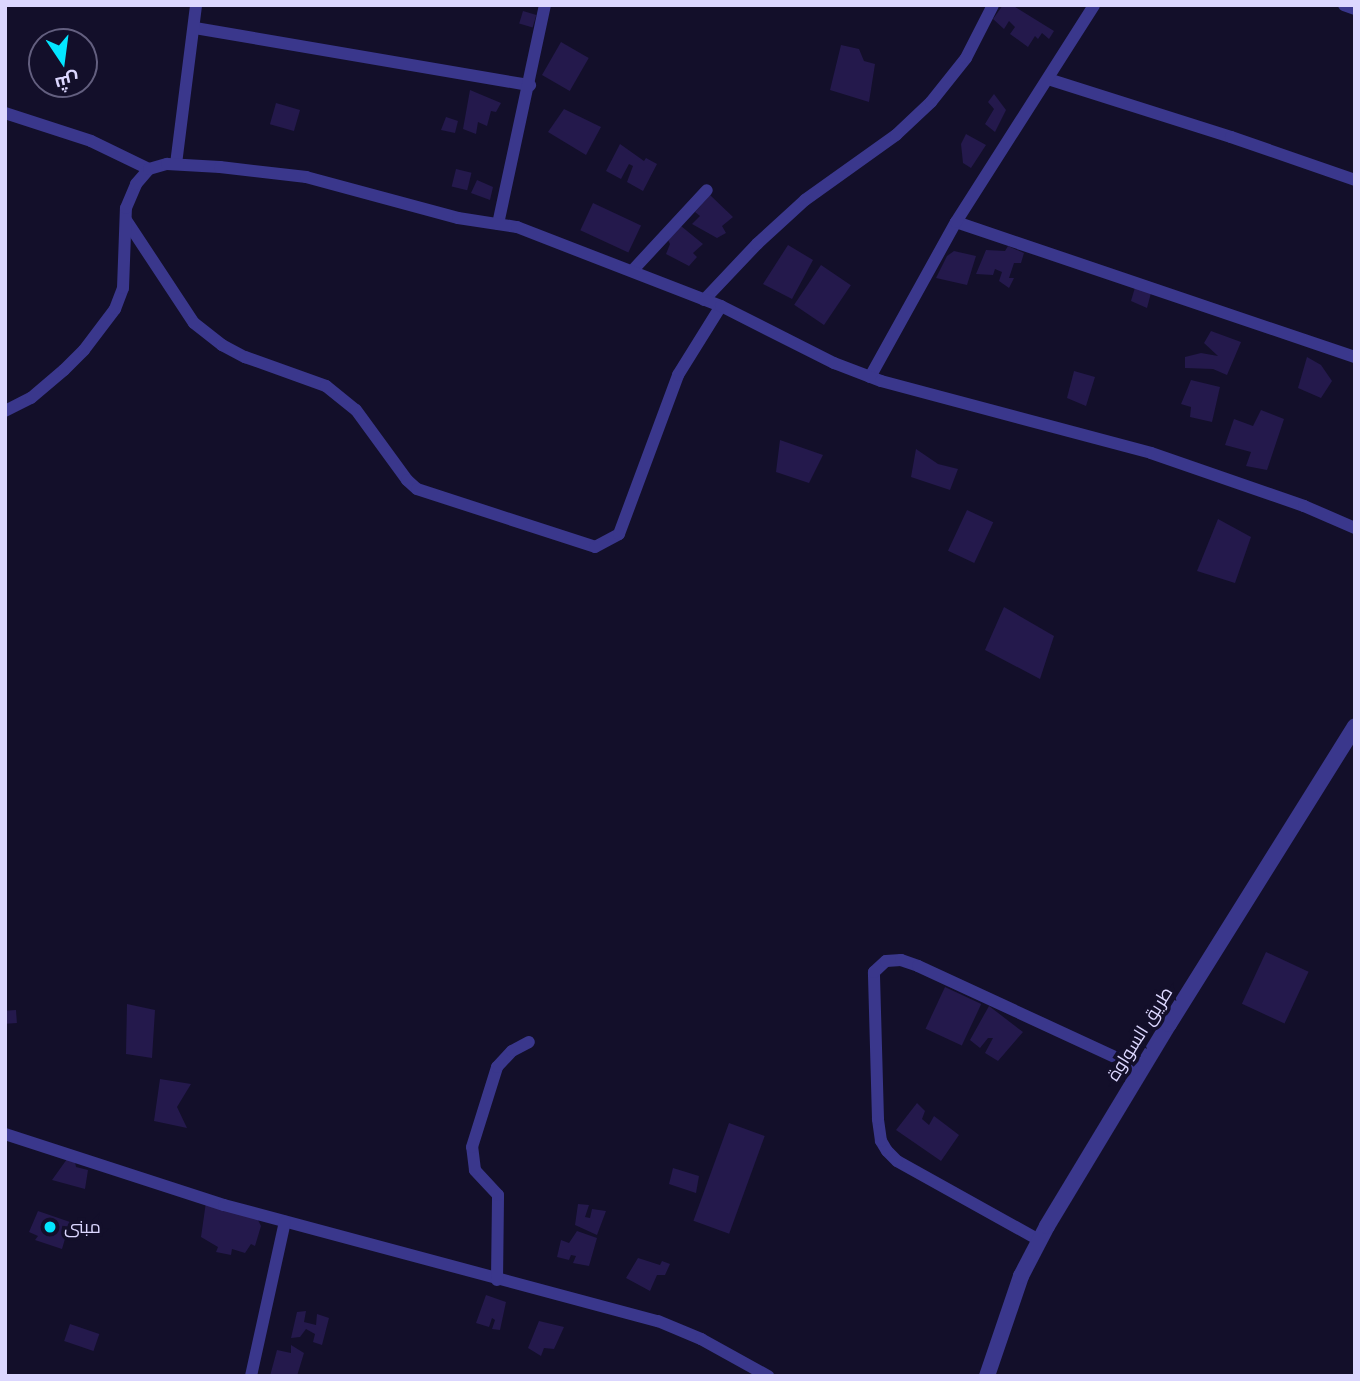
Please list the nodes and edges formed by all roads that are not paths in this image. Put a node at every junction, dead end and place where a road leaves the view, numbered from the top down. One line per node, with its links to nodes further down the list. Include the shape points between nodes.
1 (196, 5): 7 (street)
2 (545, 5): 9 (street)
3 (993, 5): 19 (street, via 966,58 931,102 896,135 805,200)
4 (1094, 5): 8 (street)
5 (1344, 5): 6 (street)
6 (1355, 9)
7 (195, 27): 9 (street); 11 (street)
8 (1048, 79): 13 (street); 16 (street)
9 (530, 85): 17 (street)
10 (5, 113): 12 (street, via 91,141)
11 (176, 164): 12 (street); 17 (street, via 306,177 458,218)
12 (149, 169): 15 (street, via 136,184)
13 (1355, 180)
14 (707, 190): 18 (street)
15 (126, 220): 20 (street, via 194,323 245,357 326,386 356,410 417,489 595,547 619,534 678,375); 23 (street, via 123,288 115,309 64,370 31,398)
16 (956, 222): 21 (street); 22 (street)
17 (498, 224): 18 (street, via 543,235)
18 (632, 271): 19 (street)
19 (704, 300): 20 (street)
20 (721, 306): 22 (street)
21 (1355, 358)
22 (870, 377): 24 (street, via 1152,453)
23 (5, 411)
24 (1355, 528)
25 (1355, 726): 27 (street, طريق السواوة)
26 (529, 1042): 31 (street, via 497,1067 472,1147 475,1170 498,1195)
27 (1141, 1069): 30 (street, طريق السواوة); 30 (street, via 918,966 886,961 874,972 878,1119 887,1151 897,1161)
28 (5, 1134): 29 (street)
29 (285, 1222): 31 (street); 32 (street)
30 (1039, 1240): 34 (street, طريق السواوة, via 1011,1301)
31 (497, 1280): 33 (street, via 658,1321)
32 (251, 1376)
33 (768, 1376)
34 (987, 1376)

